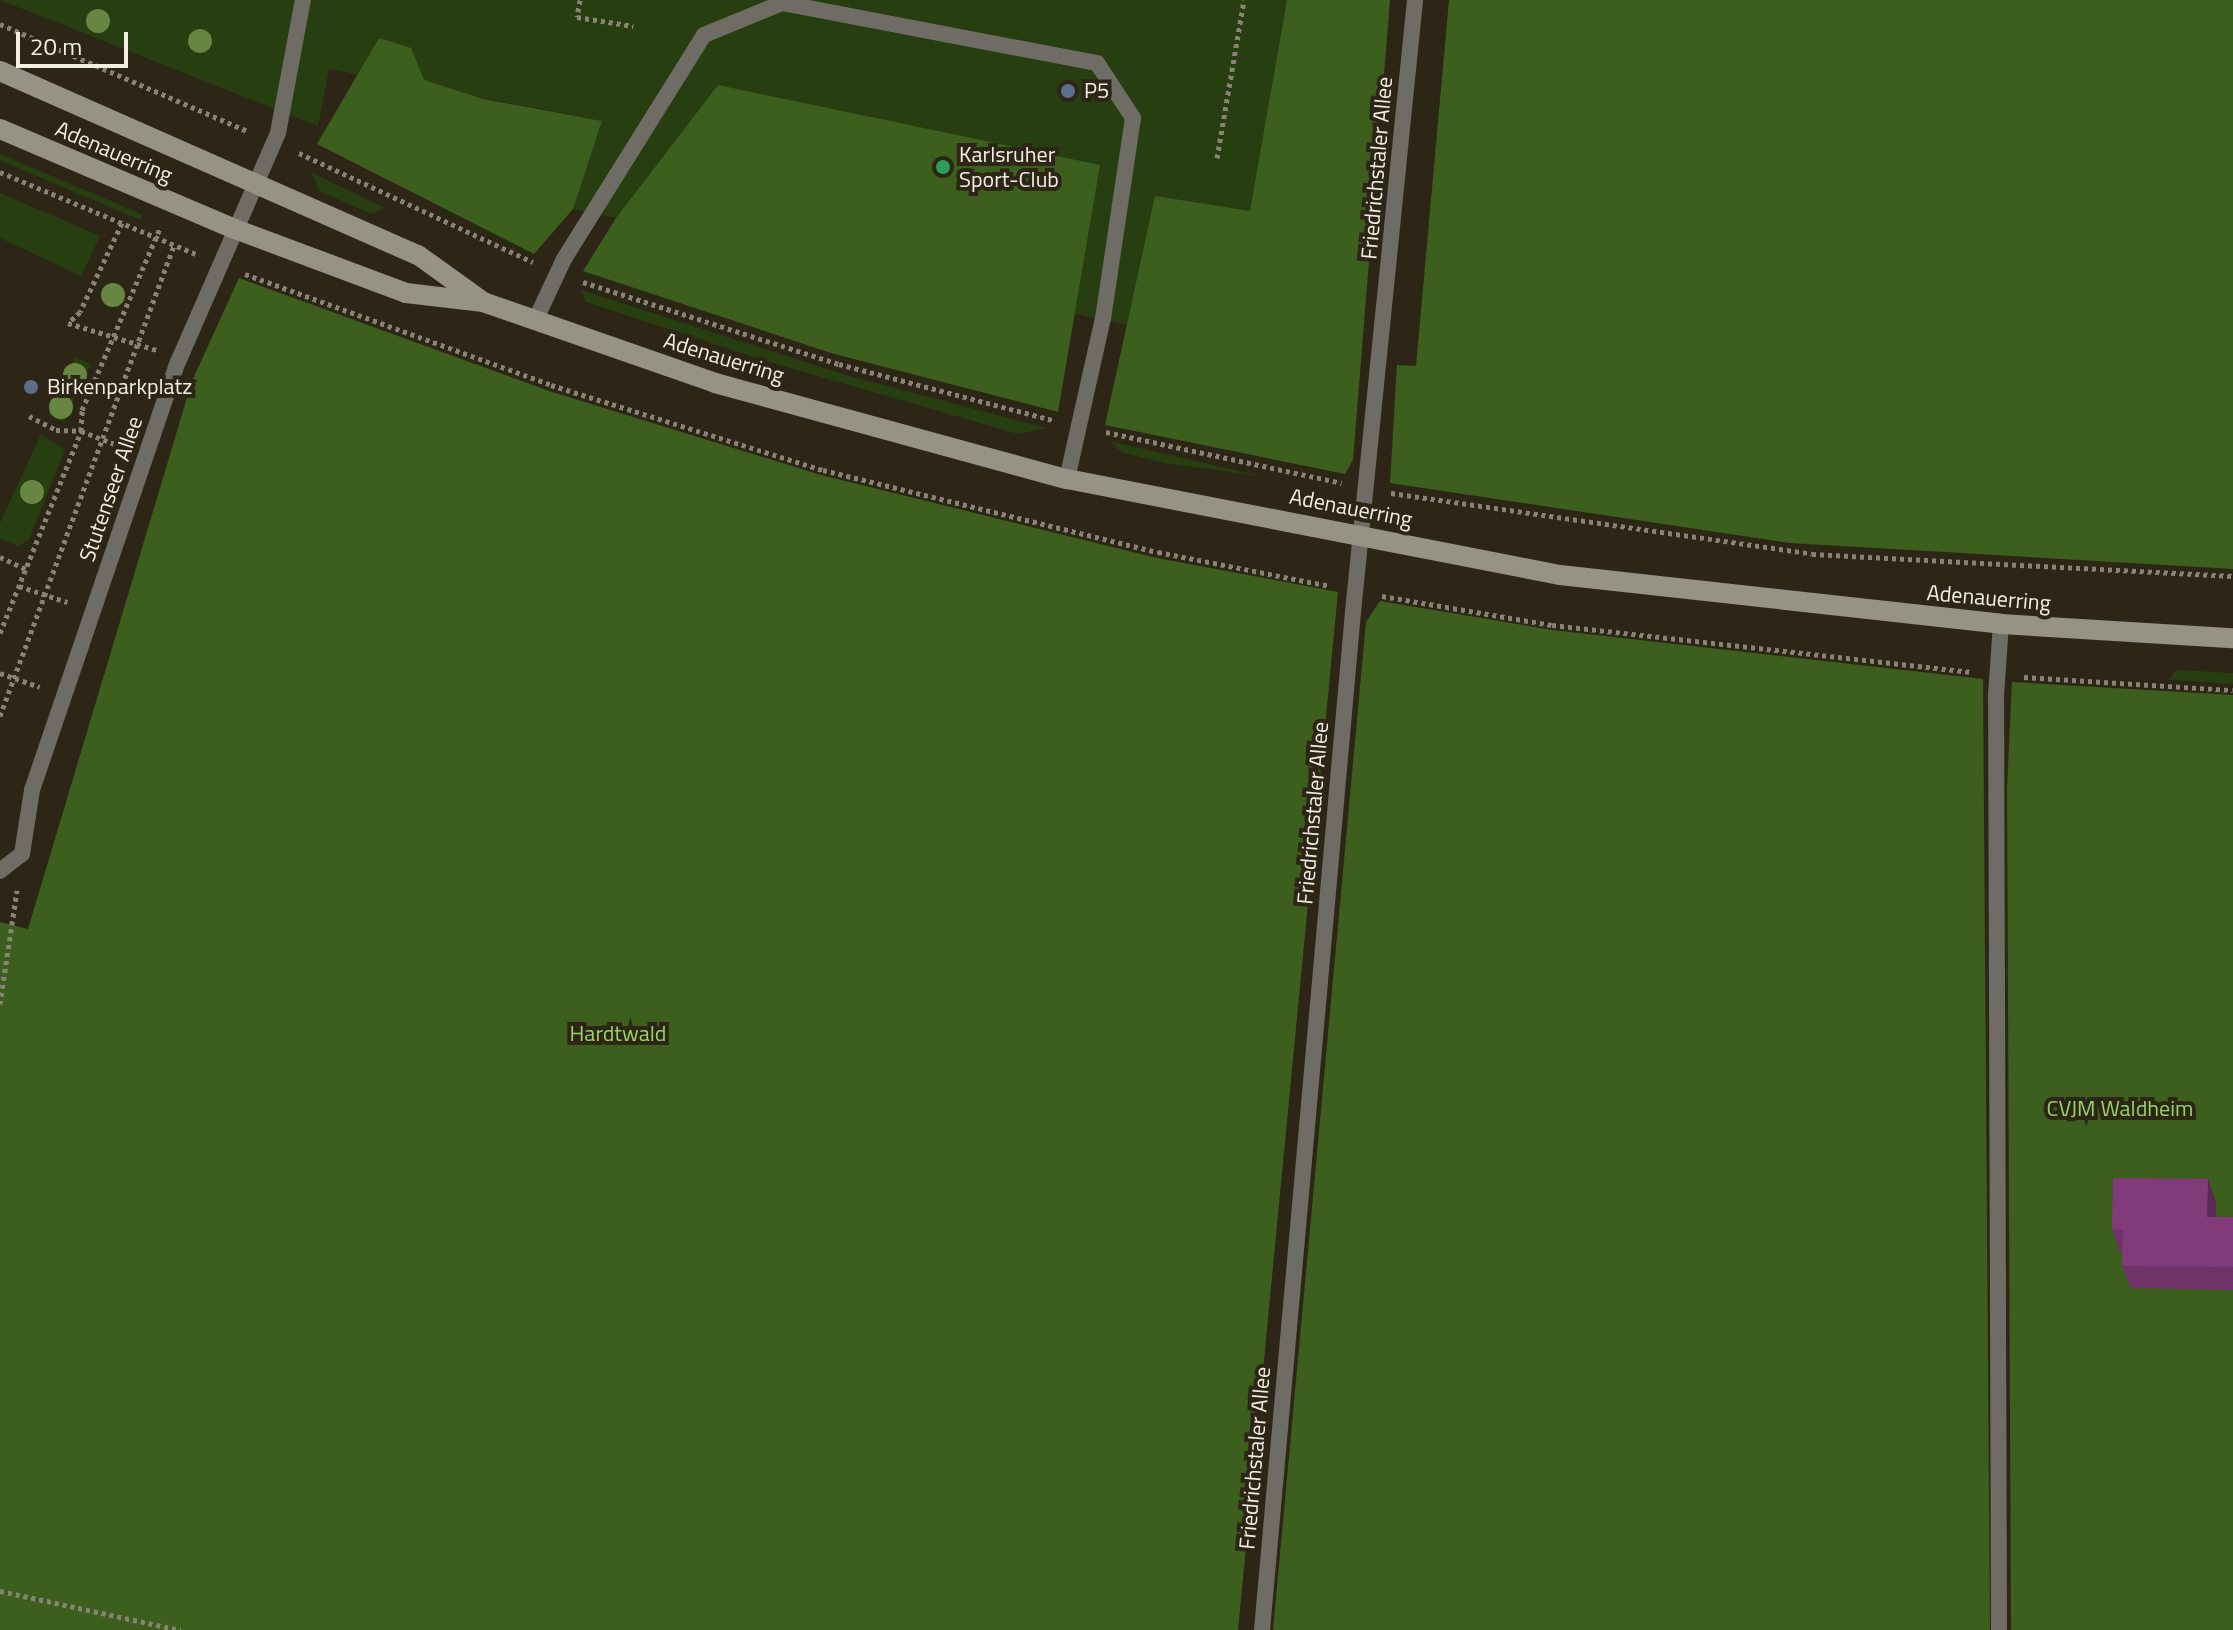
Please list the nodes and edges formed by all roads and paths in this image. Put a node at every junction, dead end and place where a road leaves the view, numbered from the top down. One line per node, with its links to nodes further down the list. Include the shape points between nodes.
1 (303, 0): 9 (lane, Stutenseer Allee)
2 (580, 0): 6 (path, via 577,17)
3 (1244, 0): 10 (path)
4 (1415, 0): 30 (lane, Friedrichstaler Allee)
5 (0, 24): 9 (path)
6 (633, 26)
7 (0, 71): 12 (main road, Adenauerring)
8 (0, 129): 14 (main road, Adenauerring)
9 (273, 142): 12 (lane, Stutenseer Allee); 18 (path)
10 (1217, 158)
11 (0, 172): 13 (path)
12 (256, 183): 14 (lane, Stutenseer Allee); 19 (main road, Adenauerring, via 418,255)
13 (122, 223): 15 (path); 21 (path, via 80,312 68,323)
14 (235, 229): 17 (lane, Stutenseer Allee); 19 (main road, Adenauerring, via 406,293)
15 (156, 237): 16 (path); 21 (path)
16 (174, 245): 17 (path); 22 (path)
17 (219, 263): 23 (lane, Stutenseer Allee); 36 (path, via 467,357 823,470 1158,552)
18 (555, 273): 20 (lane); 25 (path, via 839,364); 25 (lane, via 704,35 782,3 1097,63 1133,118 1103,318)
19 (483, 302): 20 (main road, Adenauerring)
20 (535, 321): 29 (main road, Adenauerring, via 715,383)
21 (112, 338): 22 (path); 26 (path, via 82,410)
22 (138, 345): 23 (path); 27 (path)
23 (180, 357): 28 (lane, Stutenseer Allee)
24 (29, 416): 26 (path, via 56,430)
25 (1079, 426): 29 (lane); 30 (path)
26 (81, 431): 27 (path); 33 (path)
27 (103, 439): 28 (path); 37 (path)
28 (146, 456): 38 (lane, Stutenseer Allee)
29 (1067, 479): 31 (main road, Adenauerring)
30 (1369, 489): 31 (lane, Friedrichstaler Allee); 34 (path, via 1812,554)
31 (1363, 535): 36 (lane, Friedrichstaler Allee); 39 (main road, Adenauerring, via 1560,575)
32 (0, 557): 33 (path)
33 (26, 569): 35 (path)
34 (2233, 576)
35 (19, 586): 37 (path); 40 (path)
36 (1355, 591): 43 (path, via 1552,625); 53 (lane, Friedrichstaler Allee)
37 (45, 595): 38 (path); 44 (path)
38 (93, 610): 46 (lane, Stutenseer Allee)
39 (2001, 624): 41 (main road, Adenauerring); 43 (lane)
40 (0, 633)
41 (2233, 638)
42 (0, 673): 44 (path)
43 (1997, 675): 45 (path); 54 (lane)
44 (14, 678): 46 (path); 47 (path)
45 (2233, 690)
46 (64, 696): 48 (lane, Stutenseer Allee, via 32,790)
47 (0, 716)
48 (22, 854): 49 (lane); 50 (path)
49 (0, 871)
50 (0, 1004)
51 (0, 1591): 52 (path)
52 (181, 1630)
53 (1262, 1630)
54 (1999, 1630)

